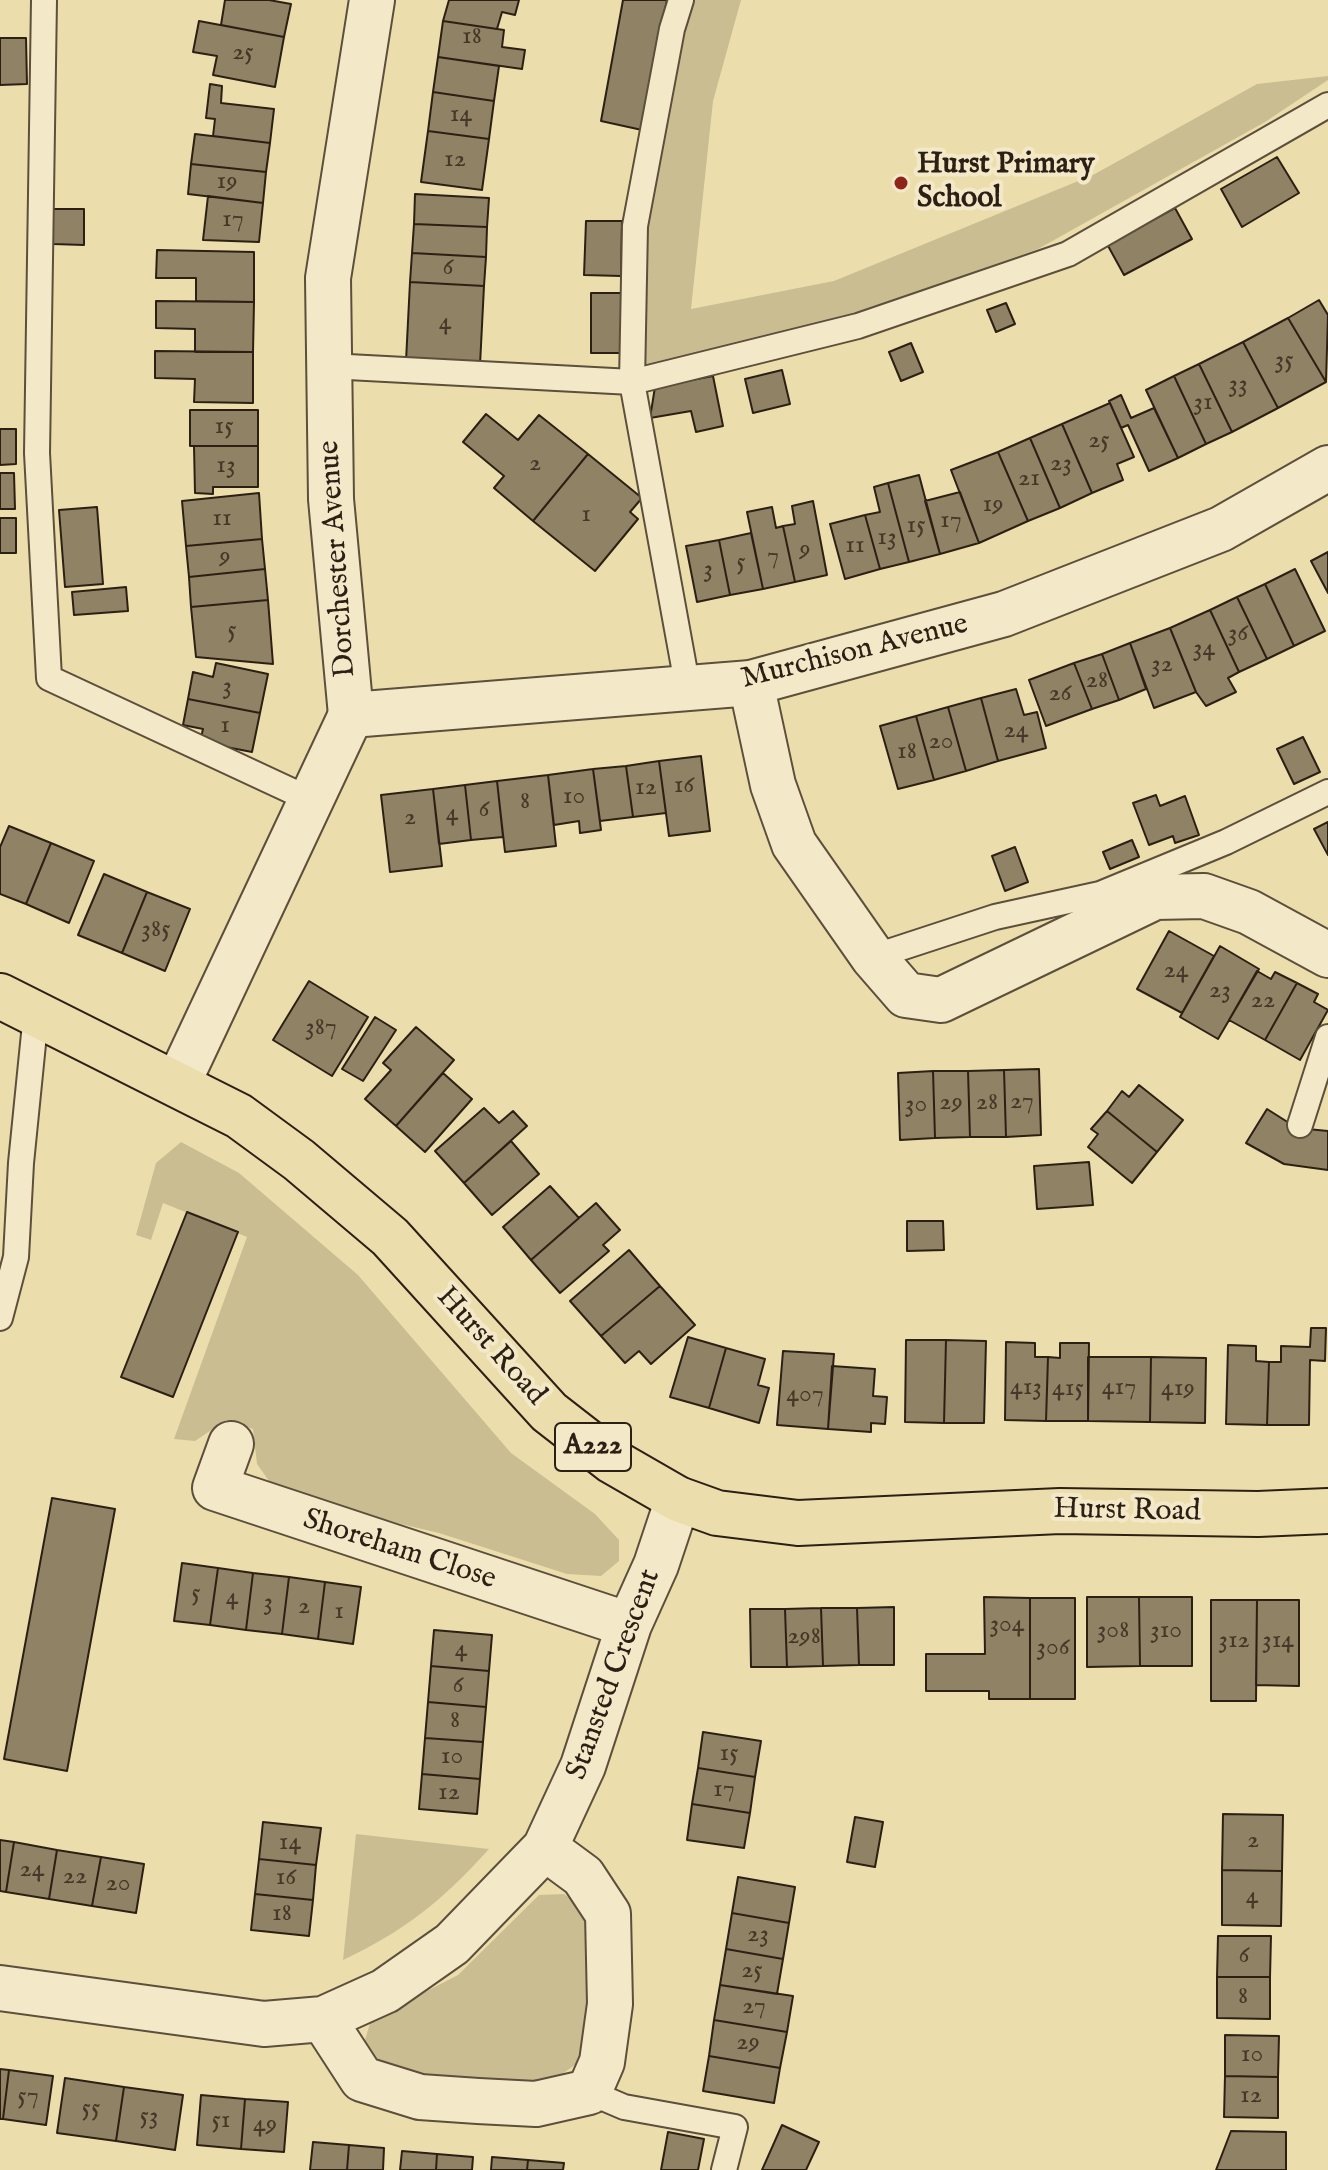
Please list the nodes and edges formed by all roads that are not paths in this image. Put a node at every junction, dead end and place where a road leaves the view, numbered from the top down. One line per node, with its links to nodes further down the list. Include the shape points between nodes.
1 (44, 0): 12 (lane, via 37,453 49,678)
2 (372, 0): 5 (street, Dorchester Avenue, via 328,278)
3 (681, 0): 6 (lane, via 635,226)
4 (1328, 105): 6 (lane, via 1068,254 858,326)
5 (329, 366): 6 (lane); 10 (street, Dorchester Avenue, via 331,499)
6 (632, 382): 9 (lane)
7 (1328, 468): 8 (street, Murchison Avenue, via 1221,529 1004,614)
8 (751, 683): 9 (street, Murchison Avenue); 14 (street, via 773,785 794,844)
9 (688, 689): 10 (street, Murchison Avenue)
10 (351, 715): 12 (street, Dorchester Avenue)
11 (1328, 792): 14 (lane, via 1100,894 995,917)
12 (311, 800): 17 (street, Dorchester Avenue)
13 (1328, 955): 14 (street, via 1249,912 1204,896 1155,897 941,1000 906,995)
14 (873, 957)
15 (18, 1005): 17 (main road, Hurst Road / A222); 19 (lane, via 21,1163 16,1257)
16 (1328, 1037): 18 (lane)
17 (178, 1083): 21 (main road, Hurst Road / A222, via 239,1116 329,1183 390,1237 549,1412 612,1461)
18 (1300, 1125)
19 (0, 1318)
20 (231, 1444): 23 (street, Shoreham Close, via 215,1488)
21 (678, 1499): 22 (main road, Hurst Road / A222, via 717,1513 798,1523 1060,1511); 23 (street, Stansted Crescent)
22 (1328, 1511)
23 (629, 1625): 24 (street, Stansted Crescent, via 583,1766)
24 (545, 1848): 26 (street, Stansted Crescent, via 452,1944 385,1991); 27 (street, via 583,1876 608,1914 610,2004 602,2062)
25 (0, 1988): 26 (street, Stansted Crescent, via 264,2024)
26 (323, 2019): 27 (street, via 362,2079 420,2097 536,2104)
27 (589, 2092): 28 (lane, via 624,2107 735,2127)
28 (724, 2170)

